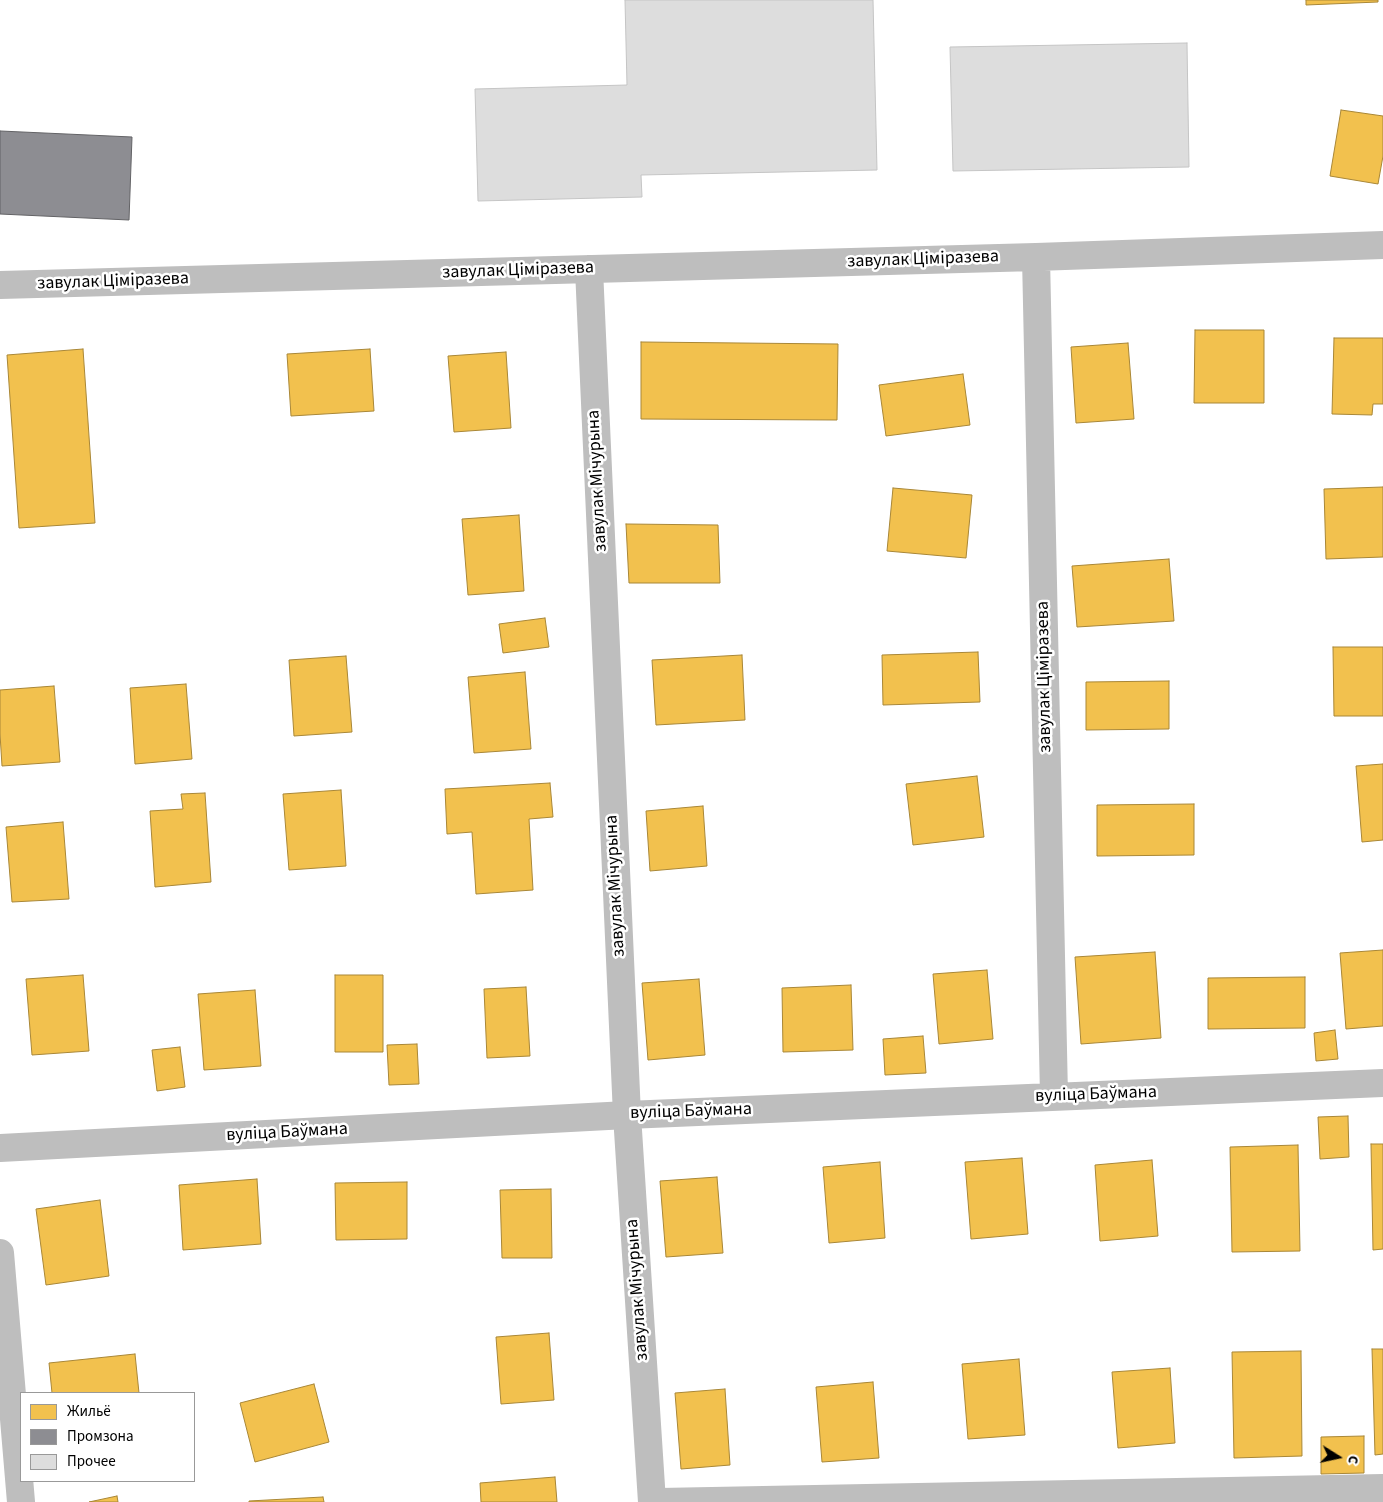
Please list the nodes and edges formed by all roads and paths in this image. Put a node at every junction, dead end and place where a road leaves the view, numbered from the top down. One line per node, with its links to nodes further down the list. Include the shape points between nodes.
1 (1383, 245): 2 (street, завулак Ціміразева)
2 (1036, 257): 3 (street, завулак Ціміразева); 6 (street, завулак Ціміразева)
3 (589, 269): 4 (street, завулак Ціміразева); 7 (street, завулак Мічурына)
4 (0, 285)
5 (1383, 1083): 6 (street, вуліца Баўмана)
6 (1054, 1096): 7 (street, вуліца Баўмана)
7 (627, 1115): 8 (street, вуліца Баўмана); 12 (street, завулак Мічурына)
8 (0, 1148)
9 (0, 1252): 11 (street)
10 (1383, 1488): 13 (street)
11 (21, 1502)
12 (652, 1502)
13 (660, 1502)

